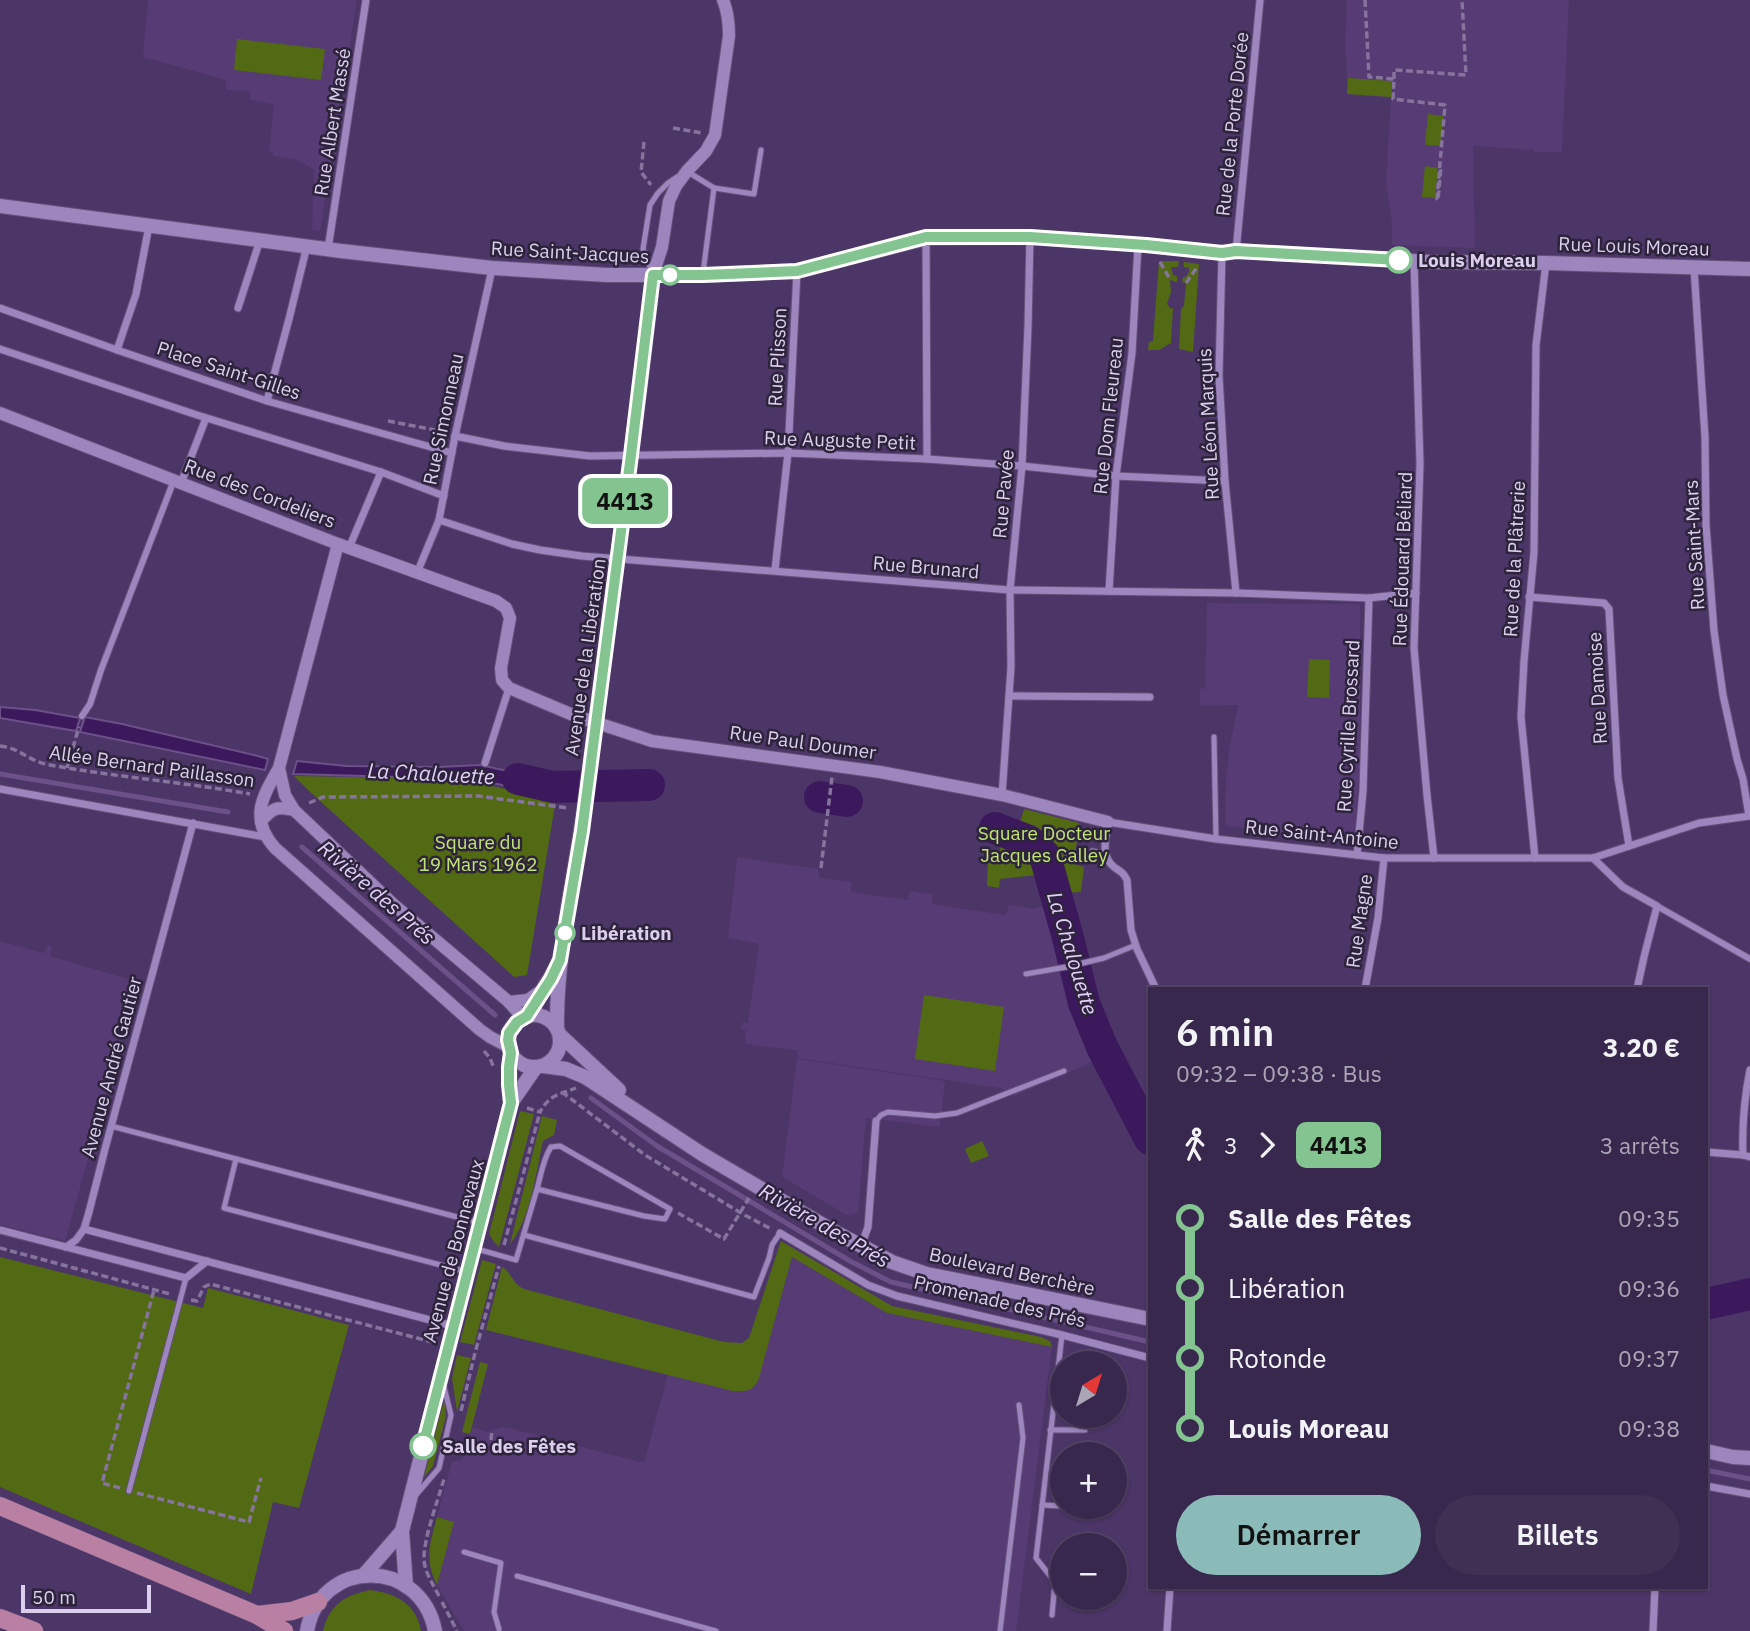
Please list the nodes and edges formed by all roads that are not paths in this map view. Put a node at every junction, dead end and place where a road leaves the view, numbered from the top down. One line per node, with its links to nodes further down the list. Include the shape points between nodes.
1 (366, 0): 14 (street, Rue Albert Massé)
2 (723, 0): 5 (street, via 730,24 715,135)
3 (1261, 0): 15 (street, Rue de la Porte Dorée)
4 (761, 149): 6 (lane, via 754,194)
5 (687, 171): 6 (lane); 22 (street, via 669,201); 22 (lane, via 668,183 650,205 643,249)
6 (714, 188): 23 (lane)
7 (0, 206): 8 (main road, Rue Saint-Jacques)
8 (149, 225): 11 (main road, Rue Saint-Jacques); 27 (street, via 136,294)
9 (926, 237): 10 (main road, Rue Saint-Jacques); 21 (main road, Rue Saint-Jacques); 35 (street)
10 (1030, 237): 12 (main road, Rue Saint-Jacques); 36 (street, Rue Pavée)
11 (260, 239): 13 (main road, Rue Saint-Jacques); 25 (street)
12 (1138, 244): 15 (main road, Rue Saint-Jacques); 38 (street, Rue Dom Fleureau, via 1132,353)
13 (307, 246): 14 (main road, Rue Saint-Jacques); 28 (street)
14 (328, 249): 18 (main road, Rue Saint-Jacques)
15 (1229, 252): 16 (main road, Rue Louis Moreau); 39 (street, Rue Léon Marquis, via 1219,376)
16 (1414, 261): 17 (main road, Rue Louis Moreau); 50 (street, Rue Édouard Béliard, via 1420,464)
17 (1546, 262): 19 (main road, Rue Louis Moreau); 51 (street, Rue de la Plâtrerie, via 1536,345 1534,552)
18 (492, 268): 22 (main road, Rue Saint-Jacques); 31 (street, Rue Simonneau)
19 (1694, 268): 20 (main road, Rue Louis Moreau); 64 (street, Rue Saint-Mars, via 1714,631)
20 (1750, 269)
21 (797, 271): 23 (main road, Rue Saint-Jacques); 33 (street, Rue Plisson)
22 (653, 275): 23 (main road, Rue Saint-Jacques); 34 (main road, Avenue de la Libération)
23 (703, 275)
24 (0, 308): 27 (street, Place Saint-Gilles)
25 (238, 308)
26 (0, 349): 30 (street)
27 (117, 350): 28 (street, Place Saint-Gilles)
28 (267, 401): 32 (street, Place Saint-Gilles)
29 (0, 413): 40 (street, Rue des Cordeliers)
30 (206, 418): 37 (street); 40 (street)
31 (455, 436): 32 (street, Rue Simonneau); 34 (street, Rue Auguste Petit, via 590,456)
32 (452, 453): 41 (street, Rue Simonneau)
33 (788, 453): 34 (street, Rue Auguste Petit); 35 (street, Rue Auguste Petit); 45 (street, Rue Plisson)
34 (631, 455): 44 (main road, Avenue de la Libération)
35 (927, 459): 36 (street, Rue Auguste Petit)
36 (1023, 466): 38 (street, Rue Auguste Petit); 47 (street, Rue Pavée)
37 (381, 472): 41 (street); 43 (street)
38 (1116, 476): 39 (street, Rue Auguste Petit); 48 (street, Rue Dom Fleureau)
39 (1225, 481): 49 (street, Rue Léon Marquis)
40 (177, 482): 43 (street, Rue des Cordeliers); 56 (street)
41 (443, 496): 42 (street, Rue Simonneau)
42 (439, 520): 44 (street, Rue Brunard, via 512,544); 46 (street, Rue Simonneau)
43 (344, 546): 46 (street, Rue des Cordeliers); 60 (street)
44 (617, 559): 45 (street, Rue Brunard); 57 (main road, Avenue de la Libération)
45 (775, 570): 47 (street, Rue Brunard)
46 (417, 573): 53 (street, Rue des Cordeliers, via 506,608 510,618 501,668)
47 (1010, 590): 48 (street, Rue Brunard); 54 (street, Rue Pavée)
48 (1109, 591): 49 (street, Rue Brunard)
49 (1236, 593): 52 (street, Rue Brunard)
50 (1416, 593): 52 (street, Rue Brunard); 75 (street, Rue Édouard Béliard, via 1414,648)
51 (1529, 597): 70 (street, Rue Damoise, via 1604,603 1609,609 1618,778); 76 (street, Rue de la Plâtrerie, via 1521,717)
52 (1369, 598): 73 (street, Rue Cyrille Brossard)
53 (505, 684): 57 (street, Rue Paul Doumer); 59 (street)
54 (1009, 696): 55 (street); 62 (street, Rue Pavée)
55 (1150, 697)
56 (82, 716)
57 (595, 722): 62 (street, Rue Paul Doumer, via 652,741 834,765); 81 (main road, Avenue de la Libération)
58 (1214, 737): 69 (lane)
59 (485, 763)
60 (279, 768): 63 (street); 65 (street, via 263,796)
61 (0, 789): 67 (street)
62 (1003, 795): 66 (street, Rue Paul Doumer)
63 (294, 810): 65 (street, via 280,807); 87 (street, via 393,904)
64 (1750, 816): 70 (street, Rue Saint-Antoine, via 1699,823)
65 (261, 821): 68 (street)
66 (1108, 821): 69 (street, Rue Saint-Antoine); 72 (street)
67 (193, 823): 68 (street); 97 (street, Avenue André Gautier)
68 (265, 837): 90 (street, via 489,1037)
69 (1216, 839): 73 (street, Rue Saint-Antoine)
70 (1629, 846): 77 (street, Rue Saint-Antoine)
71 (1092, 851): 72 (lane)
72 (1105, 854): 79 (street, via 1126,880)
73 (1357, 855): 74 (street, Rue Saint-Antoine)
74 (1384, 858): 75 (street, Rue Saint-Antoine); 84 (street, Rue Magne)
75 (1434, 858): 76 (street, Rue Saint-Antoine)
76 (1535, 858): 77 (street, Rue Saint-Antoine)
77 (1593, 858): 78 (street, via 1623,887)
78 (1657, 906): 80 (street); 85 (street)
79 (1136, 945): 82 (lane, via 1104,958); 83 (street)
80 (1750, 959)
81 (560, 960): 86 (main road, Avenue de la Libération); 89 (main road, Avenue de la Libération)
82 (1026, 974)
83 (1155, 987)
84 (1365, 987)
85 (1637, 987)
86 (542, 990): 87 (street, via 528,1000); 88 (main road, Avenue de la Libération)
87 (509, 1002): 88 (street)
88 (525, 1017): 89 (main road, via 544,1017); 90 (main road, via 512,1027)
89 (558, 1032): 91 (main road, via 559,1051); 95 (main road, Boulevard Berchère)
90 (510, 1050): 91 (main road, via 522,1064); 94 (main road, Avenue de Bonnevaux)
91 (540, 1067): 94 (main road, Avenue de Bonnevaux); 95 (main road, Boulevard Berchère, via 566,1069 585,1077)
92 (1750, 1070): 99 (street, via 1742,1128)
93 (1064, 1071): 96 (lane, via 957,1113 888,1112)
94 (511, 1103): 102 (main road, Avenue de Bonnevaux)
95 (654, 1121): 107 (main road, Boulevard Berchère)
96 (876, 1121): 107 (street, via 867,1227)
97 (111, 1125): 100 (lane); 103 (street, Avenue André Gautier)
98 (1708, 1152): 99 (street)
99 (1746, 1156)
100 (236, 1159): 102 (lane); 111 (lane, via 224,1208)
101 (537, 1189): 101 (lane, via 547,1154 551,1147 560,1146 670,1209 665,1219 644,1216); 106 (lane)
102 (481, 1223): 109 (main road, Avenue de Bonnevaux)
103 (84, 1229): 108 (street); 110 (street)
104 (0, 1230): 108 (street)
105 (780, 1233): 106 (lane, via 754,1297); 115 (street, Promenade des Prés, via 867,1285 897,1296)
106 (524, 1234): 109 (lane, via 516,1260)
107 (861, 1246): 113 (main road, Boulevard Berchère, via 927,1274)
108 (66, 1247): 112 (street)
109 (474, 1248): 111 (main road, Avenue de Bonnevaux)
110 (207, 1261): 112 (street); 114 (street)
111 (467, 1272): 114 (main road, Avenue de Bonnevaux)
112 (186, 1278): 124 (lane)
113 (1148, 1320)
114 (453, 1326): 117 (main road, Avenue de Bonnevaux)
115 (1062, 1335): 116 (street, Promenade des Prés); 119 (lane)
116 (1148, 1357)
117 (441, 1376): 126 (main road, Avenue de Bonnevaux); 126 (lane, via 451,1415 439,1468)
118 (1019, 1405): 147 (lane, via 1023,1438)
119 (1050, 1430): 120 (lane); 127 (lane)
120 (1085, 1430)
121 (1708, 1451): 122 (main road)
122 (1750, 1458)
123 (1708, 1486): 125 (street)
124 (129, 1491)
125 (1750, 1494)
126 (408, 1504): 130 (main road, Avenue de Bonnevaux)
127 (1042, 1505): 128 (lane); 139 (lane, via 1036,1558 1055,1582)
128 (1050, 1505)
129 (0, 1506): 138 (main road)
130 (402, 1531): 132 (main road, Avenue de Bonnevaux); 134 (main road, Avenue de Bonnevaux)
131 (464, 1552): 141 (lane, via 501,1563 494,1612)
132 (363, 1576): 134 (main road, via 386,1577); 137 (main road, via 335,1586)
133 (517, 1576): 146 (lane)
134 (406, 1586): 145 (main road, via 421,1598)
135 (1170, 1589): 148 (street)
136 (1656, 1589): 149 (street)
137 (318, 1602): 138 (main road); 144 (main road)
138 (257, 1615): 143 (main road)
139 (1052, 1615)
140 (0, 1618): 142 (main road)
141 (499, 1629)
142 (34, 1631)
143 (284, 1631)
144 (307, 1631)
145 (435, 1631)
146 (716, 1631)
147 (1000, 1631)
148 (1167, 1631)
149 (1653, 1631)

